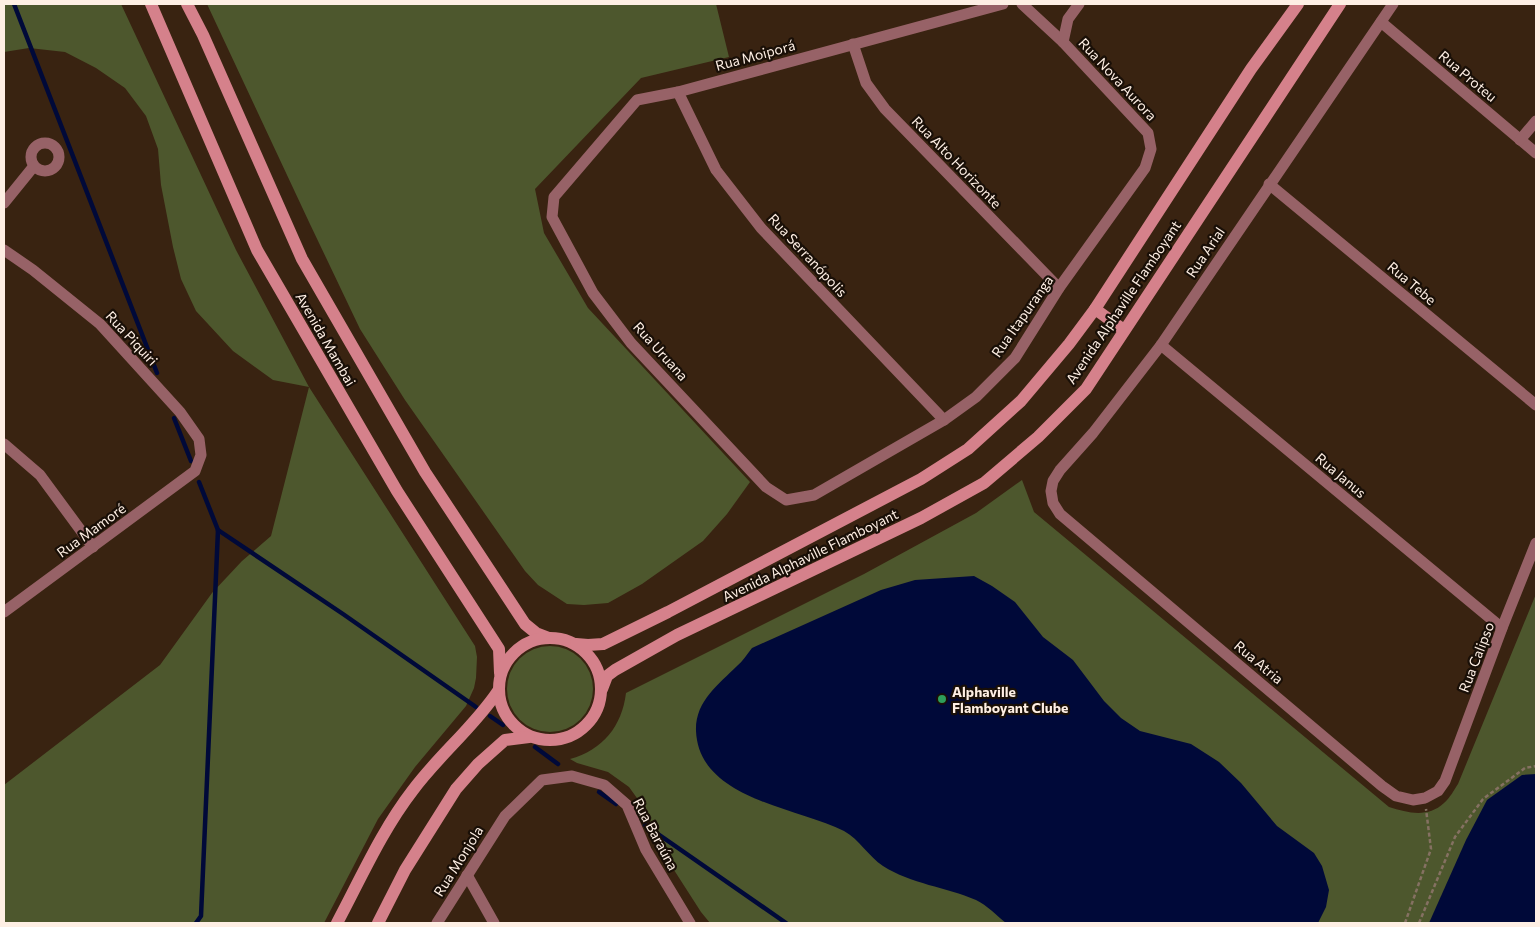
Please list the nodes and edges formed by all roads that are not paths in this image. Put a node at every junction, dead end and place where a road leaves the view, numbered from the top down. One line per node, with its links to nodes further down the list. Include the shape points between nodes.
1 (151, 4): 38 (street, Avenida Mambai, via 257,250 397,491 499,648)
2 (187, 4): 36 (street, Avenida Mambai, via 302,259 425,472 525,624)
3 (1003, 4): 11 (street, Rua Moiporá)
4 (1022, 4): 10 (street, Rua Nova Aurora)
5 (1079, 4): 10 (street, Rua Nova Aurora, via 1068,19)
6 (1298, 4): 23 (street, Avenida Alphaville Flamboyant, via 1251,69)
7 (1340, 4): 24 (street, Avenida Alphaville Flamboyant)
8 (1393, 4): 9 (street, Rua Arial)
9 (1381, 22): 14 (street, Rua Proteu); 18 (street, Rua Arial)
10 (1063, 42): 17 (street, Rua Nova Aurora, via 1148,133 1151,149)
11 (853, 44): 12 (street, Rua Moiporá); 22 (street, Rua Alto Horizonte, via 866,83 885,109)
12 (678, 92): 19 (street, Rua Moiporá, via 637,100); 27 (street, Rua Serranópolis, via 716,170 761,228)
13 (1536, 121): 14 (street)
14 (1520, 140): 15 (street, Rua Proteu)
15 (1536, 153)
16 (34, 166): 20 (street)
17 (1145, 168): 22 (street, Rua Itapuranga)
18 (1269, 184): 25 (street, Rua Arial); 26 (street, Rua Tebe)
19 (554, 197): 30 (street, Rua Uruana, via 552,217 593,293 631,343 766,487)
20 (4, 203)
21 (4, 250): 29 (street, Rua Piquiri, via 100,324 180,412 199,439 201,455)
22 (1059, 288): 27 (street, Rua Itapuranga, via 1015,358 976,397)
23 (1095, 309): 24 (street); 37 (street, Avenida Alphaville Flamboyant, via 1021,401 968,449 921,479 668,612 603,644)
24 (1124, 330): 39 (street, Avenida Alphaville Flamboyant, via 1086,389 1038,437 984,483 921,518 677,635 615,670 607,676)
25 (1161, 345): 31 (street, Rua Arial, via 1053,481 1053,503); 35 (street, Rua Janus)
26 (1536, 405)
27 (944, 420): 30 (street, Rua Itapuranga, via 814,495)
28 (4, 444): 33 (street, via 40,475)
29 (195, 471): 33 (street, Rua Mamoré)
30 (786, 500)
31 (1060, 514): 42 (street, Rua Atria, via 1396,796 1413,800 1425,798 1438,791)
32 (1536, 543): 35 (street, Rua Calipso)
33 (93, 547): 34 (street, Rua Mamoré)
34 (4, 612)
35 (1502, 628): 42 (street, Rua Calipso)
36 (549, 638): 37 (street); 38 (street, via 522,645 509,657)
37 (576, 644): 39 (street, via 590,656 599,671)
38 (500, 673): 40 (street)
39 (602, 689): 41 (street, via 599,706 590,722 577,733 564,739 546,741)
40 (498, 691): 41 (street, via 502,709 514,727); 45 (street, via 412,791)
41 (529, 737): 46 (street, via 505,740 456,788 405,870)
42 (1445, 781)
43 (505, 816): 44 (street, Rua Monjola); 49 (street, Rua Baraúna, via 542,780 572,776 604,785 626,805 646,850)
44 (467, 875): 47 (street, Rua Monjola); 48 (street)
45 (337, 923)
46 (378, 923)
47 (437, 923)
48 (494, 923)
49 (690, 923)

